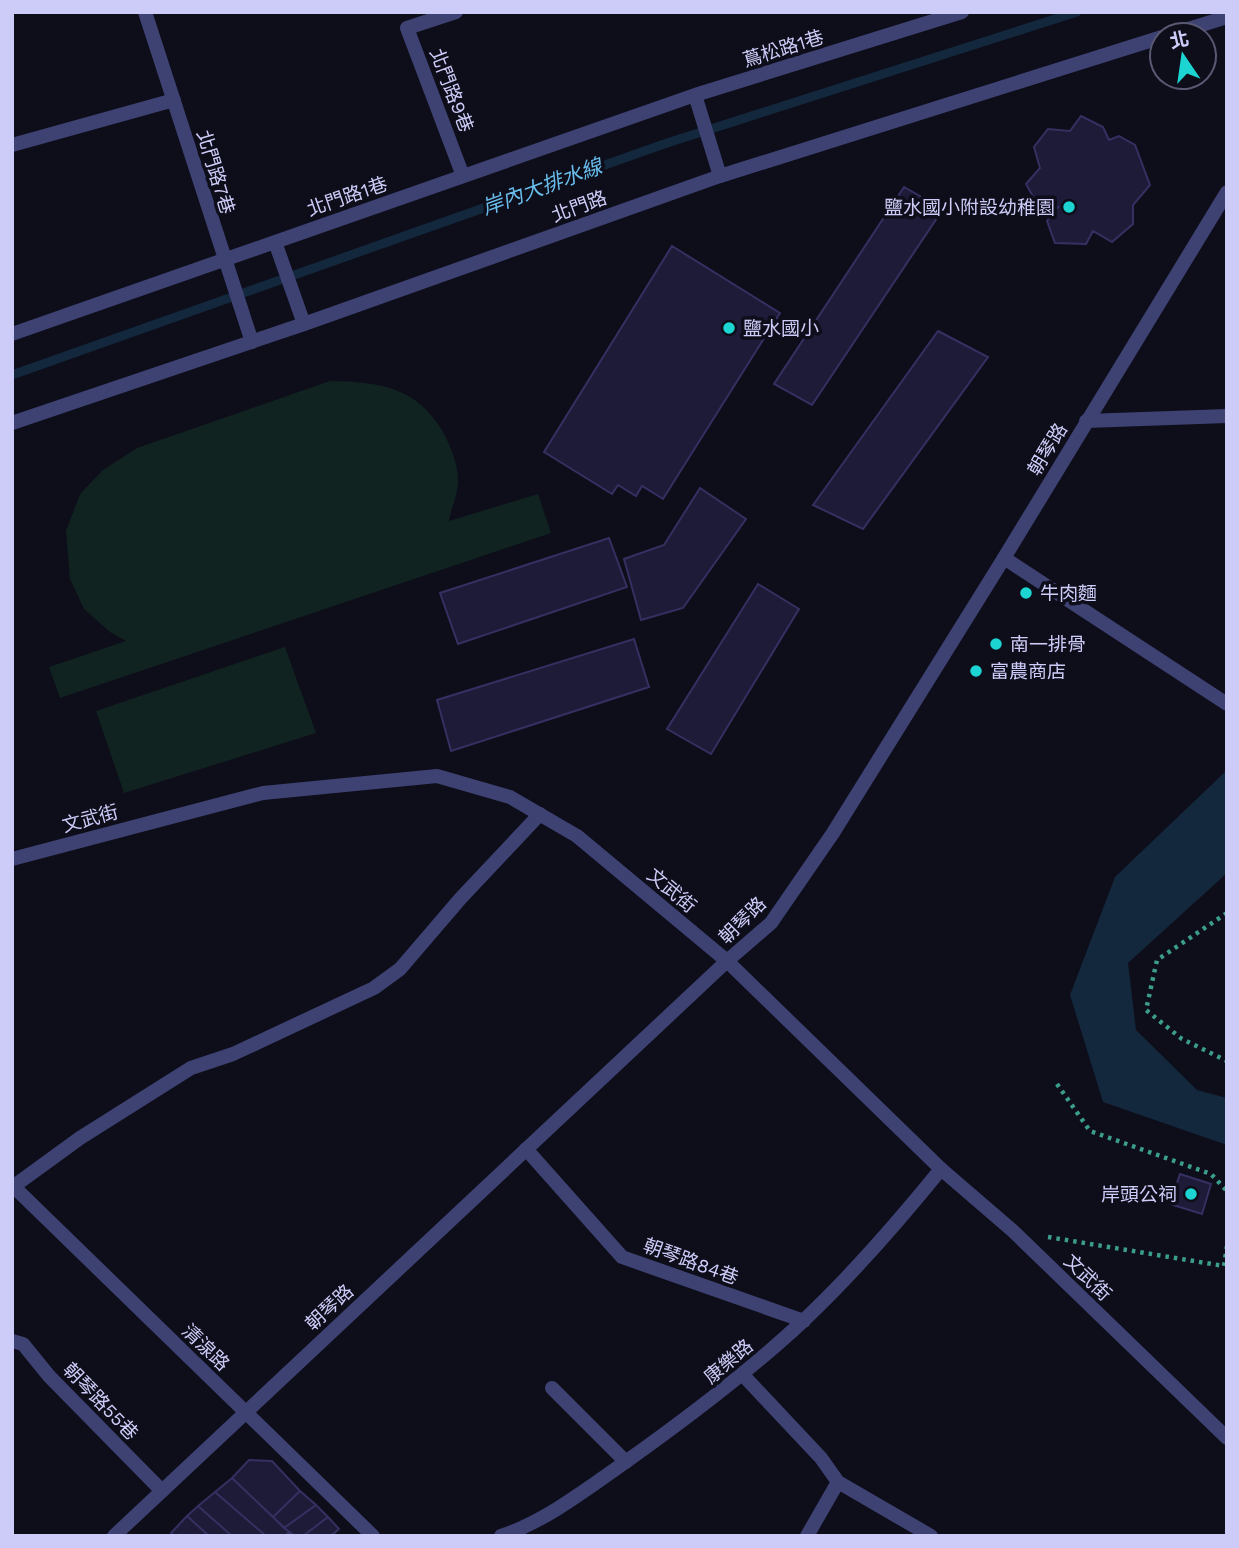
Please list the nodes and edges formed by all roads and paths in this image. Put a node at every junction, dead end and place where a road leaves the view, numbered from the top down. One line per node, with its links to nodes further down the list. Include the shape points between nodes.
1 (145, 12): 6 (street, 北門路7巷)
2 (456, 12): 8 (street, 北門路9巷, via 407,28)
3 (962, 12): 5 (street, 蔦松路1巷)
4 (1148, 41): 9 (street, 北門路)
5 (695, 95): 8 (street, 北門路1巷); 9 (street)
6 (174, 100): 7 (street); 12 (street, 北門路7巷)
7 (12, 145)
8 (463, 176): 11 (street, 北門路1巷)
9 (720, 176): 13 (street, 北門路)
10 (1227, 192): 17 (street, 朝琴路)
11 (275, 242): 12 (street, 北門路1巷); 13 (street)
12 (223, 260): 14 (street, 北門路1巷); 15 (street, 北門路7巷)
13 (304, 324): 15 (street, 北門路)
14 (12, 334)
15 (251, 342): 18 (street, 北門路)
16 (1227, 416): 17 (street)
17 (1086, 421): 19 (street, 朝琴路)
18 (12, 423)
19 (1004, 558): 20 (street); 24 (street, 朝琴路, via 833,833 771,923)
20 (1227, 704)
21 (540, 814): 22 (street, 文武街, via 510,797 437,776 263,793); 24 (street, 文武街, via 577,836); 29 (street, via 400,969 374,988 233,1054 191,1068)
22 (12, 859)
23 (1227, 913): 25 (path, via 1157,960 1146,1010 1182,1039)
24 (727, 961): 27 (street, 朝琴路); 28 (street, 文武街)
25 (1227, 1061)
26 (1057, 1084): 30 (path, via 1090,1131 1211,1174)
27 (526, 1149): 33 (street, 朝琴路84巷, via 622,1256); 37 (street, 朝琴路)
28 (941, 1169): 31 (street, 文武街); 33 (street, 康樂路, via 901,1219)
29 (13, 1186): 37 (street, 清湶路)
30 (1227, 1191)
31 (1013, 1231): 32 (path, via 1224,1266); 38 (street, 文武街)
32 (1227, 1246)
33 (804, 1321): 35 (street, 康樂路)
34 (12, 1341): 41 (street, 朝琴路55巷, via 23,1344)
35 (742, 1374): 39 (street, 康樂路); 40 (street)
36 (552, 1388): 39 (street)
37 (245, 1412): 41 (street, 朝琴路); 43 (street, 清湶路)
38 (1227, 1438)
39 (626, 1462): 44 (street, 康樂路, via 572,1500)
40 (838, 1482): 45 (street); 46 (street)
41 (162, 1491): 42 (street, 朝琴路)
42 (114, 1536)
43 (373, 1536)
44 (501, 1536)
45 (807, 1536)
46 (931, 1536)

